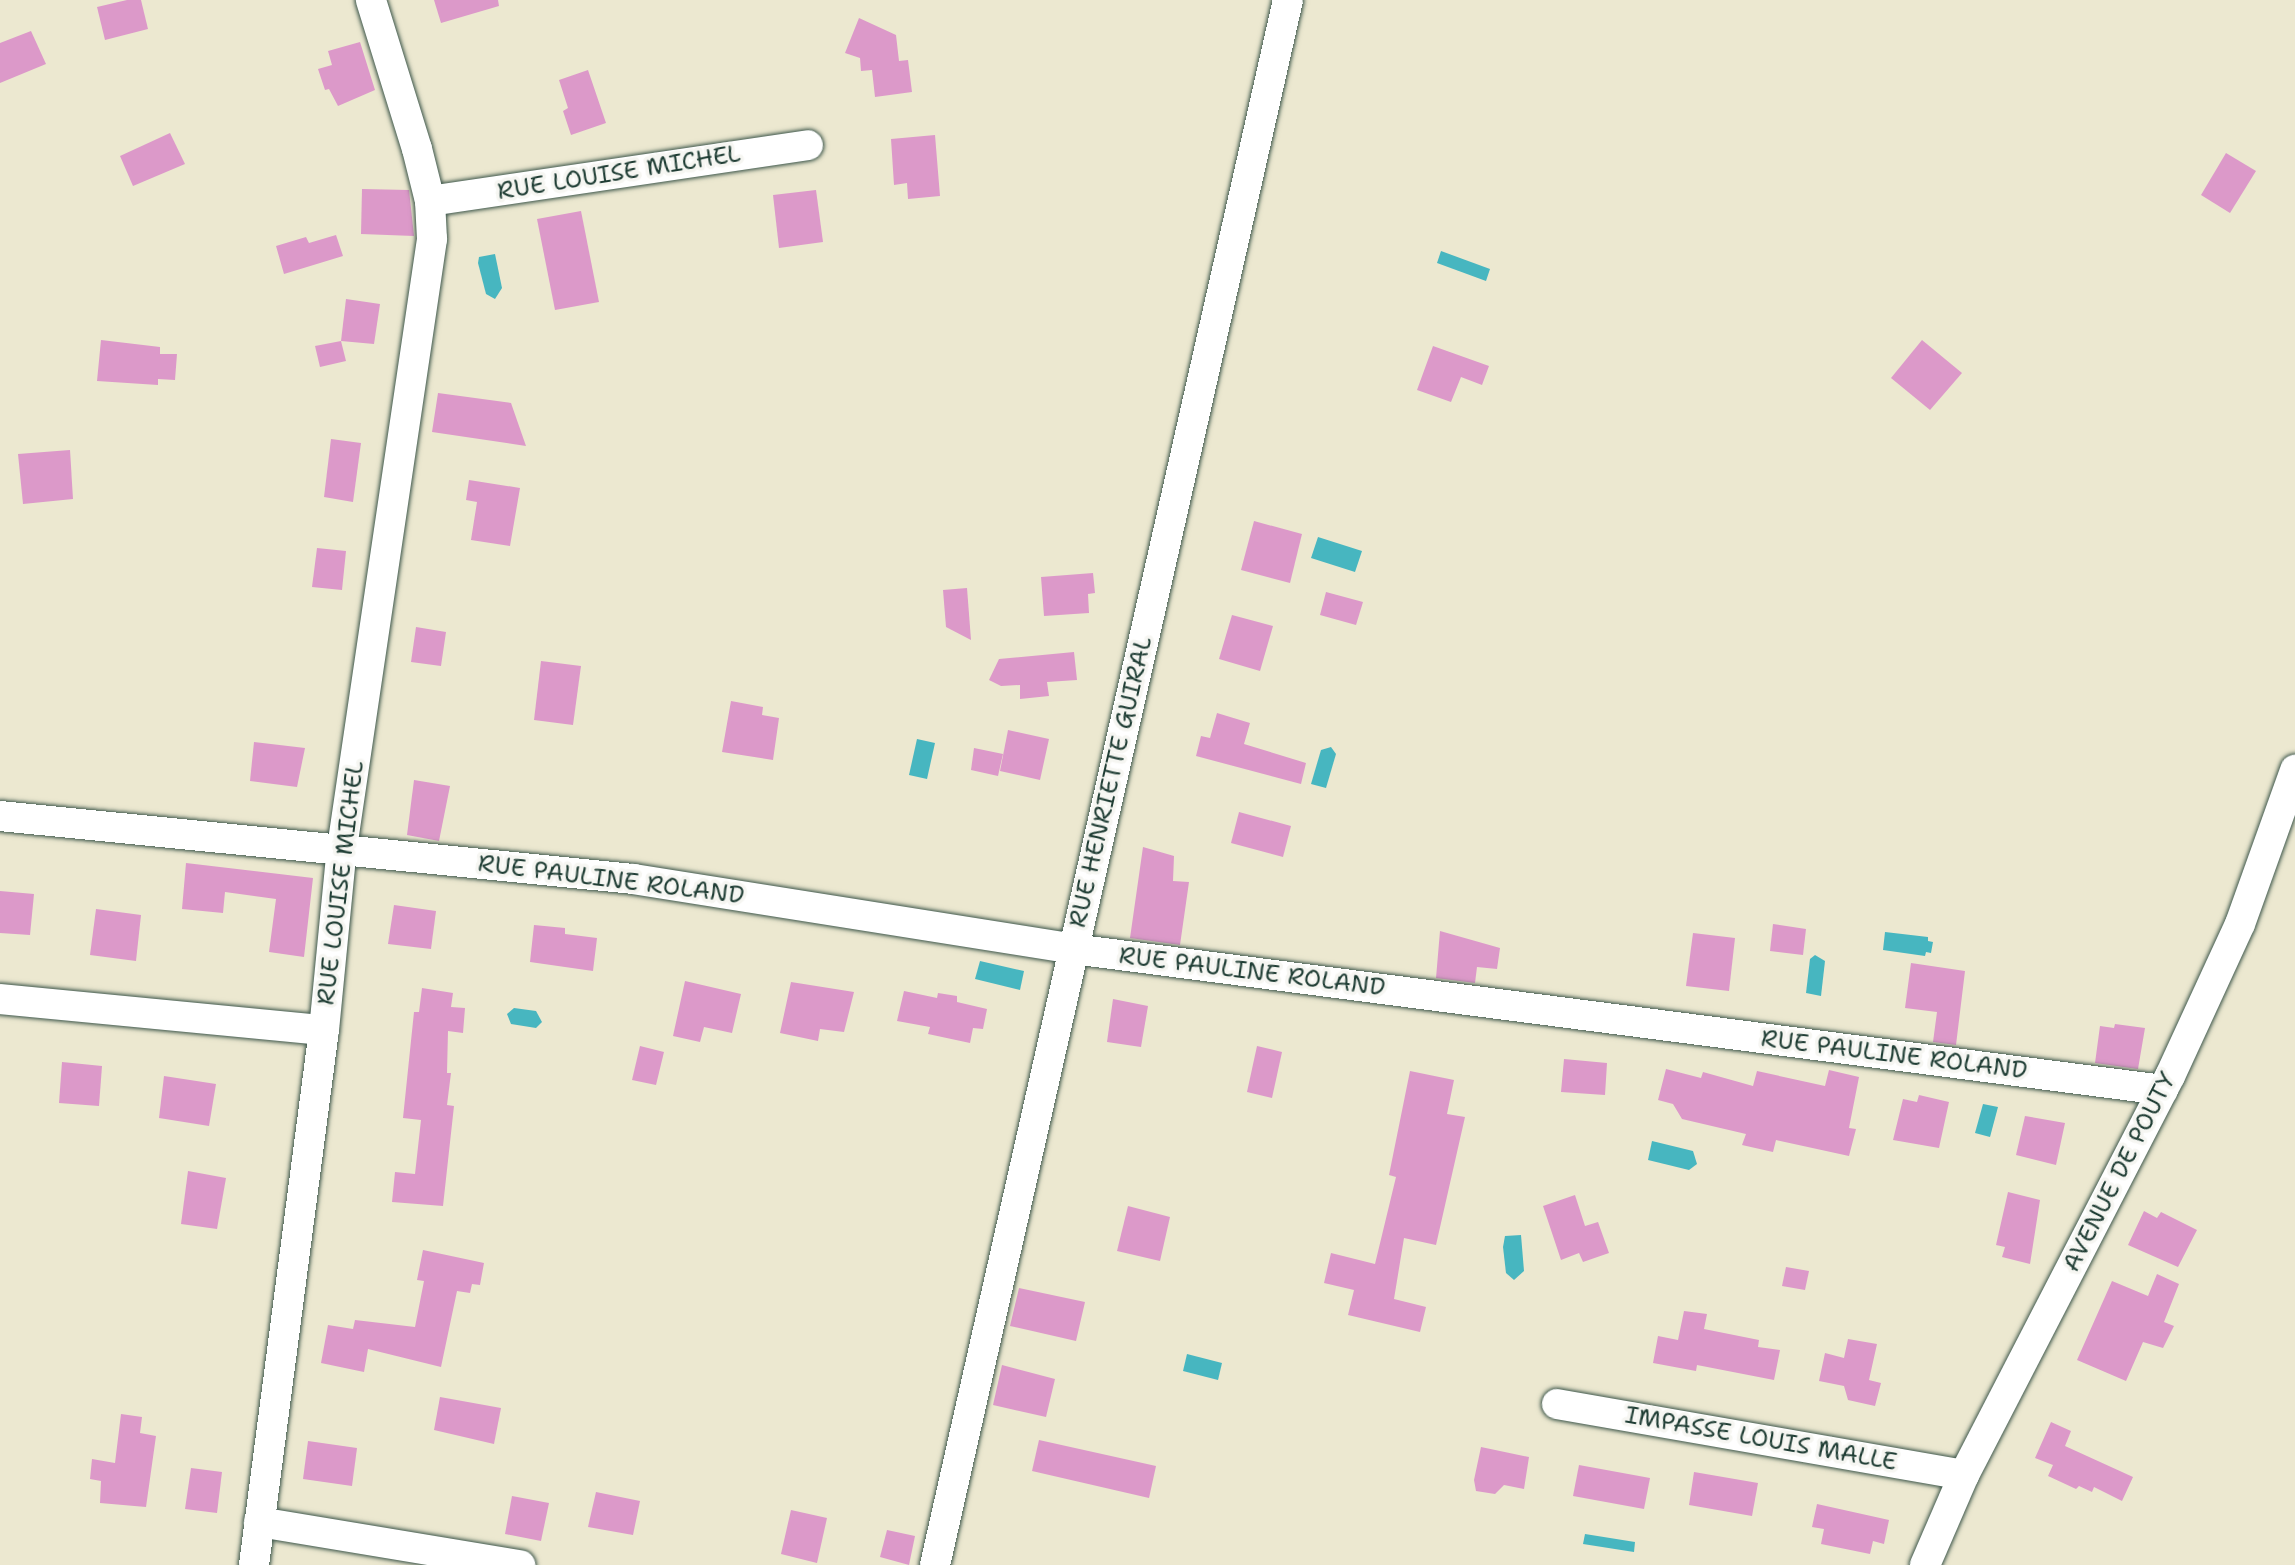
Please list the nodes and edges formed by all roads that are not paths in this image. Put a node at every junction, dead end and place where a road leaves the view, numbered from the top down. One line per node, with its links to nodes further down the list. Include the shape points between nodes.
1 (371, 0): 4 (street, RUE LOUISE MICHEL)
2 (1288, 0): 8 (street, RUE HENRIETTE GUIRAL)
3 (808, 145): 4 (street, RUE LOUISE MICHEL)
4 (430, 201): 7 (street, RUE LOUISE MICHEL, via 432,239)
5 (2295, 770): 11 (street, AVENUE DE POUTY, via 2240,924)
6 (0, 816): 7 (street, RUE PAULINE ROLAND)
7 (342, 848): 8 (street, RUE PAULINE ROLAND, via 633,879); 10 (street, RUE LOUISE MICHEL)
8 (1073, 949): 11 (street, RUE PAULINE ROLAND); 17 (street, RUE HENRIETTE GUIRAL)
9 (0, 999): 10 (street)
10 (324, 1030): 14 (street, RUE LOUISE MICHEL)
11 (2163, 1090): 13 (street, AVENUE DE POUTY)
12 (1557, 1404): 13 (street, IMPASSE LOUIS MALLE)
13 (1964, 1475): 18 (street, AVENUE DE POUTY)
14 (259, 1522): 15 (street, RUE LOUISE MICHEL); 16 (street)
15 (254, 1565)
16 (520, 1565)
17 (935, 1565)
18 (1925, 1565)

